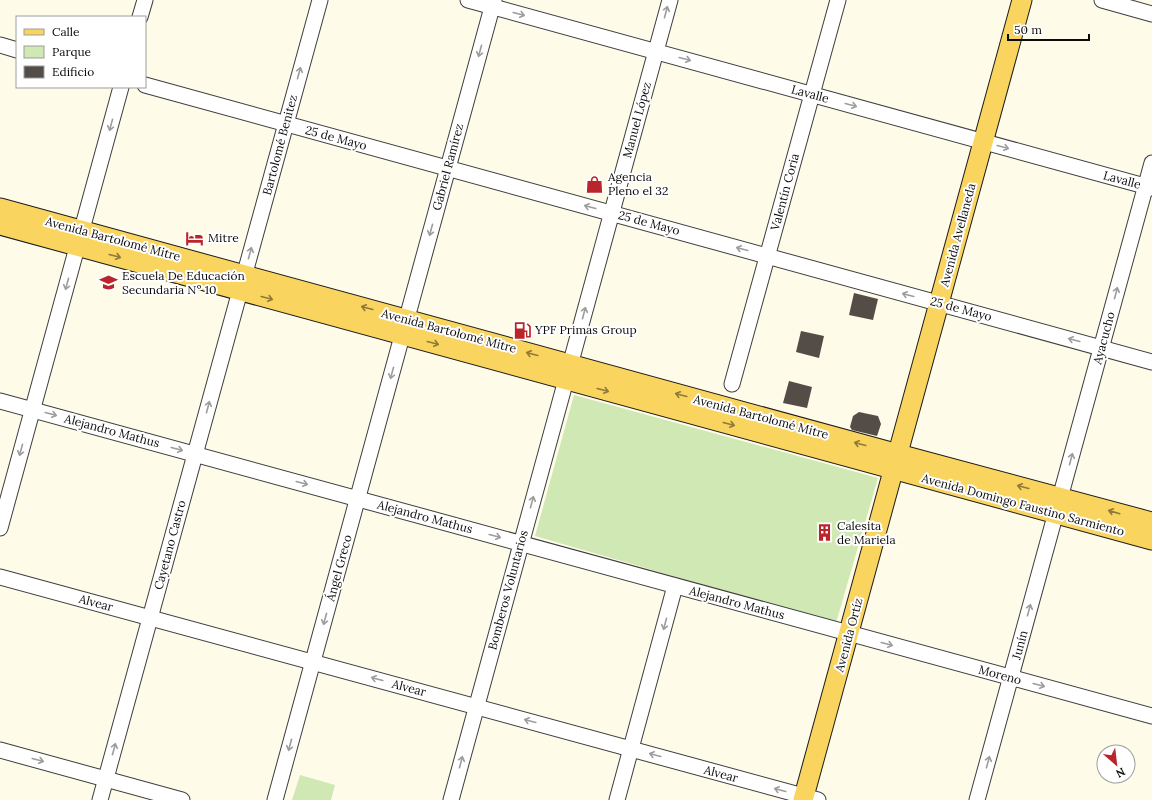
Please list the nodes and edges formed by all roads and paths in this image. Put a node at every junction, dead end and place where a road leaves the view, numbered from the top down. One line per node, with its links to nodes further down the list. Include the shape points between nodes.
1 (145, 0): 10 (street)
2 (320, 0): 17 (street, Bartolomé Benitez, one-way to 2)
3 (468, 0): 8 (street, Lavalle)
4 (670, 0): 13 (street, Manuel López, one-way to 4)
5 (838, 0): 16 (street, Valentín Coria)
6 (1022, 0): 18 (main road, Avenida Avellaneda)
7 (1102, 0): 9 (street)
8 (493, 3): 13 (street, Lavalle, one-way to 13); 20 (street, Gabriel Ramírez, one-way to 20)
9 (1152, 14)
10 (140, 16)
11 (0, 45): 12 (street)
12 (16, 50)
13 (656, 52): 16 (street, Lavalle, one-way to 16); 23 (street, Manuel López)
14 (146, 85): 17 (street, 25 de Mayo)
15 (121, 88): 25 (street, one-way to 25)
16 (812, 94): 18 (street, Lavalle, one-way to 18); 26 (street, Valentín Coria)
17 (286, 124): 20 (street, 25 de Mayo); 27 (street, Bartolomé Benitez, one-way to 17)
18 (984, 142): 21 (street, Lavalle, one-way to 21); 28 (main road, Avenida Avellaneda)
19 (1152, 163): 21 (street, Ayacucho)
20 (448, 168): 23 (street, 25 de Mayo, one-way to 20); 29 (street, Gabriel Ramírez, one-way to 29)
21 (1149, 187): 30 (street, Ayacucho, one-way to 21)
22 (0, 208): 25 (main road, Avenida Bartolomé Mitre)
23 (611, 213): 26 (street, 25 de Mayo, one-way to 23); 32 (street, Manuel López, one-way to 23)
24 (0, 225): 25 (main road, Avenida Bartolomé Mitre)
25 (79, 238): 27 (main road, Avenida Bartolomé Mitre); 35 (street, one-way to 35)
26 (768, 256): 28 (street, 25 de Mayo, one-way to 26); 33 (street, Valentín Coria)
27 (242, 283): 29 (main road, Avenida Bartolomé Mitre); 36 (street, Cayetano Castro, one-way to 27)
28 (939, 303): 30 (street, 25 de Mayo, one-way to 28); 37 (main road, Avenida Avellaneda)
29 (405, 327): 32 (main road, Avenida Bartolomé Mitre); 38 (street, Ángel Greco, one-way to 38)
30 (1101, 348): 31 (street, 25 de Mayo); 39 (street, Ayacucho, one-way to 30)
31 (1152, 362)
32 (568, 372): 37 (main road, Avenida Bartolomé Mitre); 43 (street, Bomberos Voluntarios, one-way to 32)
33 (732, 384)
34 (0, 401): 35 (street, Alejandro Mathus)
35 (32, 409): 36 (street, Alejandro Mathus, one-way to 36); 41 (street, one-way to 41)
36 (195, 454): 38 (street, Alejandro Mathus, one-way to 38); 46 (street, Cayetano Castro)
37 (896, 462): 39 (main road, Avenida Domingo Faustino Sarmiento); 47 (main road, Avenida Ortíz)
38 (358, 498): 43 (street, Alejandro Mathus, one-way to 43); 48 (street, Ángel Greco, one-way to 48)
39 (1058, 505): 40 (main road, Avenida Domingo Faustino Sarmiento, one-way to 39); 42 (main road, Avenida Domingo Faustino Sarmiento); 49 (street, Junín, one-way to 39)
40 (1152, 522)
41 (0, 528)
42 (1152, 540)
43 (521, 543): 45 (street, Alejandro Mathus); 50 (street, Bomberos Voluntarios)
44 (0, 576): 46 (street, Alvear)
45 (675, 586): 47 (street, Alejandro Mathus); 52 (street, one-way to 52)
46 (150, 617): 48 (street, Alvear); 54 (street, Cayetano Castro, one-way to 46)
47 (849, 633): 49 (street, Moreno, one-way to 49); 55 (main road, Avenida Ortíz)
48 (313, 662): 50 (street, Alvear, one-way to 48); 58 (street, Ángel Greco, one-way to 58)
49 (1011, 678): 51 (street, Moreno, one-way to 51); 61 (street, Junín, one-way to 49)
50 (476, 706): 52 (street, Alvear, one-way to 50); 59 (street, Bomberos Voluntarios, one-way to 50)
51 (1152, 716)
52 (631, 749): 55 (street, Alvear, one-way to 52); 60 (street)
53 (0, 750): 54 (street, one-way to 54)
54 (106, 779): 56 (street, Cayetano Castro); 57 (street)
55 (809, 799)
56 (100, 800)
57 (182, 800)
58 (275, 800)
59 (451, 800)
60 (617, 800)
61 (977, 800)

